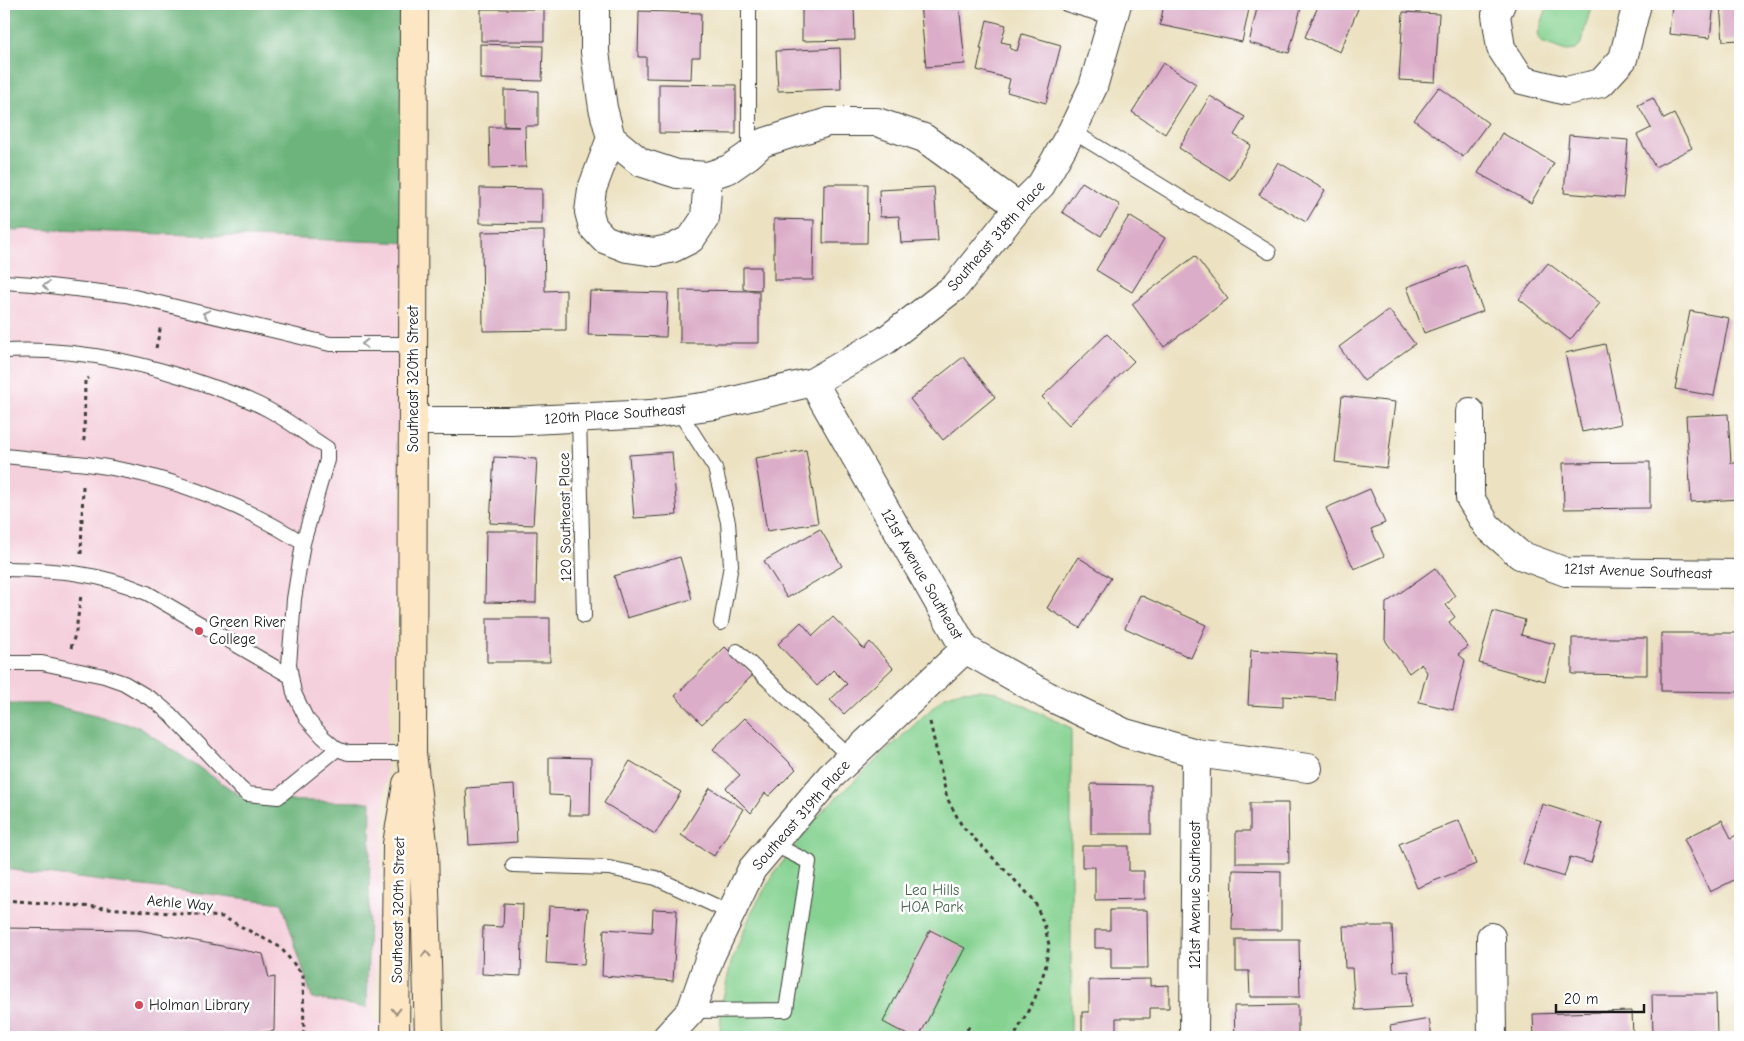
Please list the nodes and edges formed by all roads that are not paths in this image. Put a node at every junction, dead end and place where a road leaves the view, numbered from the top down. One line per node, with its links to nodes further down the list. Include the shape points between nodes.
1 (414, 4): 15 (street, Southeast 320th Street)
2 (595, 4): 9 (street, via 595,52)
3 (749, 4): 10 (lane)
4 (1066, 4): 7 (lane)
5 (1501, 4): 6 (street, via 1496,15 1501,48 1522,80 1566,91 1602,83 1623,59)
6 (1637, 4)
7 (1116, 11): 8 (street, Southeast 318th Place, via 1093,87)
8 (1072, 131): 12 (street, Southeast 318th Place, via 1041,185); 13 (lane)
9 (611, 138): 11 (street, via 640,162 677,174); 11 (street, via 592,189 589,212 593,227 604,238 627,248 655,252 673,248 691,238 705,218)
10 (749, 155): 11 (street, via 729,169); 12 (street, via 762,142 828,122 877,122 924,138)
11 (708, 176)
12 (1019, 208): 17 (street, Southeast 318th Place, via 955,287 886,340)
13 (1268, 252)
14 (4, 282): 15 (lane, one-way to 14, via 330,344 126,295)
15 (413, 344): 21 (street, Southeast 320th Street)
16 (4, 351): 23 (lane, via 54,352 143,365 228,392 269,410 327,448 327,460)
17 (813, 382): 18 (street, 120th Place Southeast, via 716,405); 28 (street, 121st Avenue Southeast)
18 (678, 410): 20 (street, 120th Place Southeast); 27 (lane, via 715,468 728,522 731,565)
19 (1470, 412): 25 (street, 121st Avenue Southeast, via 1470,498 1487,526 1520,555 1566,572)
20 (579, 417): 21 (street, 120th Place Southeast); 26 (lane, 120 Southeast Place)
21 (413, 421): 33 (street, Southeast 320th Street)
22 (4, 456): 23 (lane, via 85,464 155,478 235,506)
23 (303, 543): 31 (lane, via 294,599)
24 (4, 569): 31 (lane, via 81,573 127,585 147,593)
25 (1740, 574)
26 (584, 616)
27 (721, 622)
28 (965, 649): 34 (street, 121st Avenue Southeast, via 1046,695 1125,733); 35 (street, Southeast 319th Place)
29 (737, 651): 35 (lane)
30 (4, 663): 32 (lane, via 63,666 104,676 141,692 170,714 247,794 278,797)
31 (290, 676): 32 (lane, via 306,718)
32 (337, 749): 33 (lane, via 348,753)
33 (412, 753): 42 (street, Southeast 320th Street, one-way to 42, via 397,844); 43 (street, Southeast 320th Street, one-way to 33, via 424,851)
34 (1196, 753): 36 (street, 121st Avenue Southeast); 45 (street, 121st Avenue Southeast)
35 (851, 758): 37 (street, Southeast 319th Place, via 830,777)
36 (1308, 768)
37 (773, 844): 39 (street, Southeast 319th Place, via 752,869); 41 (lane, via 809,862 786,1010)
38 (513, 865): 39 (lane, via 610,868 656,878)
39 (731, 913): 41 (street, Southeast 319th Place, via 710,956)
40 (1491, 937): 46 (street)
41 (691, 1011): 44 (street, Southeast 319th Place)
42 (395, 1037)
43 (429, 1037)
44 (667, 1037)
45 (1194, 1037)
46 (1492, 1037)

